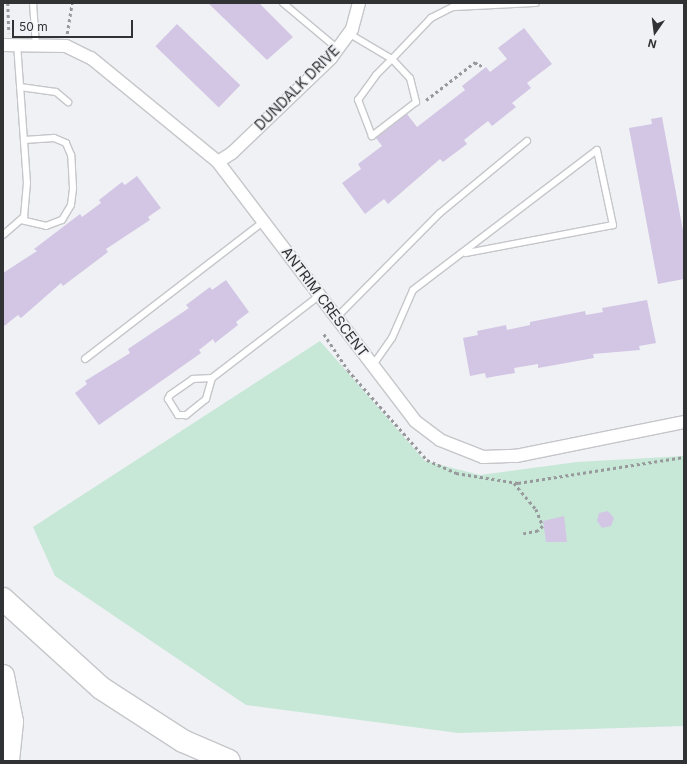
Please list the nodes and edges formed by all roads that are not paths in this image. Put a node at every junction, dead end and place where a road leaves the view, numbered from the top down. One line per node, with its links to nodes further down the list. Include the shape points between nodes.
1 (33, 3): 7 (lane)
2 (283, 3): 8 (lane)
3 (359, 3): 5 (street, DUNDALK DRIVE)
4 (536, 3): 9 (lane, via 453,7 431,18)
5 (348, 33): 8 (street, DUNDALK DRIVE); 9 (lane)
6 (10, 45): 7 (street, ANTRIM CRESCENT); 10 (lane)
7 (36, 46): 14 (street, ANTRIM CRESCENT, via 66,46 91,58)
8 (338, 49): 14 (street, DUNDALK DRIVE, via 232,153)
9 (392, 59): 9 (lane, via 358,100 372,136 416,102 410,78)
10 (20, 87): 11 (lane, via 56,92); 12 (lane)
11 (68, 102)
12 (24, 140): 15 (lane, via 27,183); 15 (lane, via 54,138 66,143 71,156 73,188 71,205 62,220 46,226)
13 (527, 141): 20 (lane, via 440,213)
14 (218, 162): 16 (street, ANTRIM CRESCENT)
15 (21, 220): 17 (lane)
16 (264, 221): 19 (street, ANTRIM CRESCENT); 21 (lane)
17 (3, 235)
18 (466, 253): 18 (lane, via 552,187 597,150 613,225); 22 (lane, via 431,273 413,290 392,338)
19 (320, 295): 20 (street, ANTRIM CRESCENT); 23 (lane)
20 (337, 318): 22 (street, ANTRIM CRESCENT)
21 (85, 359)
22 (373, 364): 24 (street, ANTRIM CRESCENT, via 427,432 483,457 529,454)
23 (212, 378): 23 (lane, via 193,378 170,395 168,399 178,415 186,415 206,399)
24 (684, 422)
25 (3, 599): 28 (highway, via 101,688 182,741)
26 (3, 676): 27 (highway, via 12,722)
27 (8, 761)
28 (229, 761)

